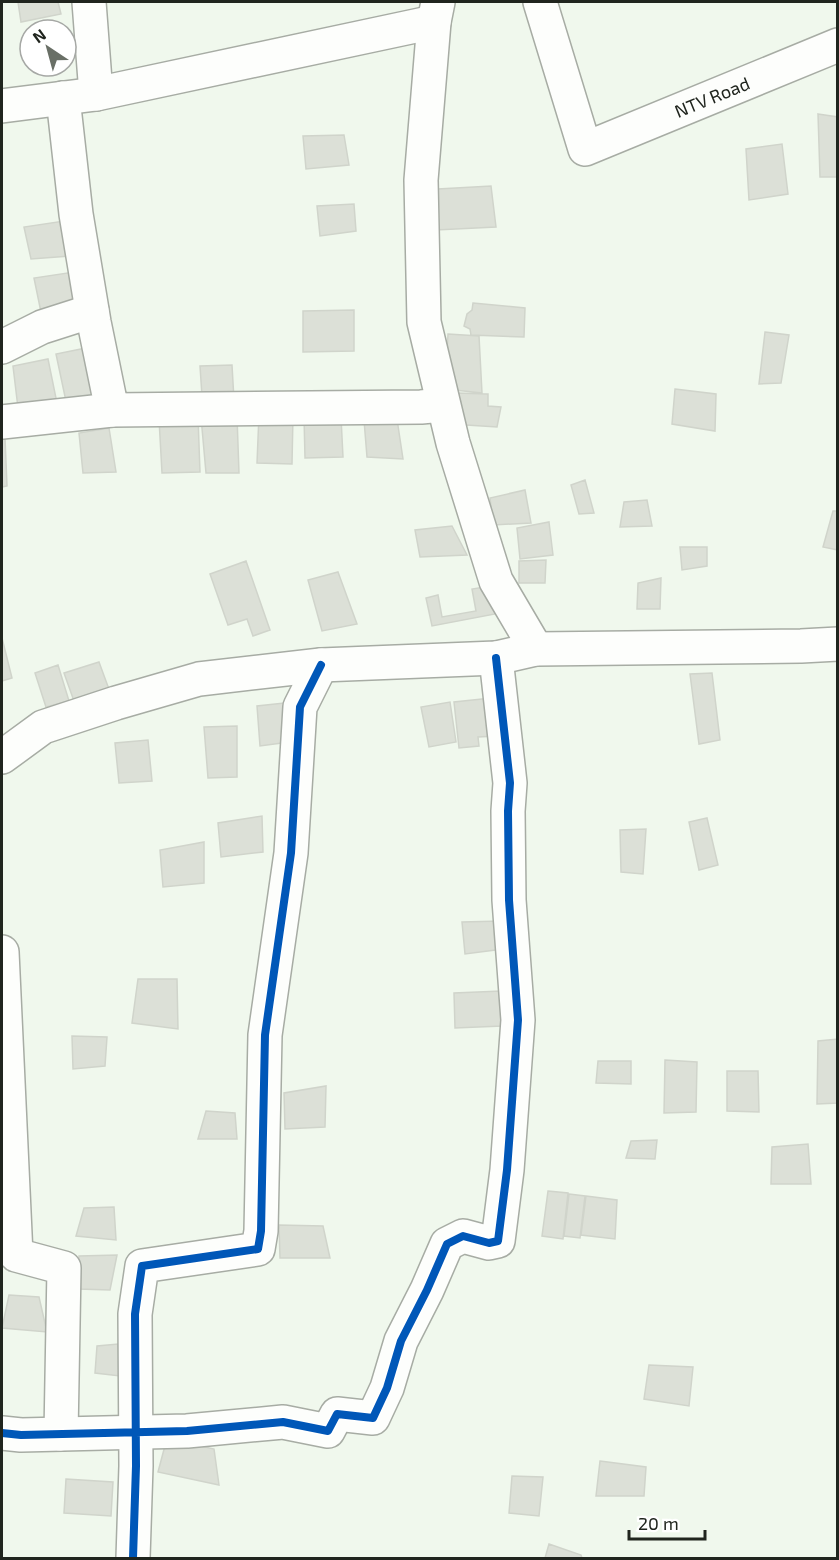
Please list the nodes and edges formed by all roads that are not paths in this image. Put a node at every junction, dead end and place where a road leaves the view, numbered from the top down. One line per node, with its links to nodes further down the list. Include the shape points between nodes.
1 (89, 2): 5 (street)
2 (540, 2): 4 (street, NTV Road, via 585,149)
3 (436, 12): 5 (street); 10 (street, via 421,180 424,322)
4 (837, 45)
5 (96, 94): 6 (street)
6 (63, 98): 7 (street); 8 (street)
7 (2, 106)
8 (92, 311): 9 (street, via 42,327); 11 (street)
9 (2, 347)
10 (443, 405): 11 (street); 14 (street, via 496,582)
11 (112, 410): 12 (street)
12 (2, 422)
13 (837, 644): 14 (street)
14 (536, 649): 15 (street)
15 (496, 658): 16 (street); 19 (street, via 510,783 509,900 518,1020 498,1241 489,1243 463,1236 447,1244 401,1341 373,1418 337,1414 328,1431 283,1422)
16 (321, 664): 17 (street, via 199,680 116,703 43,727); 19 (street, via 300,706 291,854 265,1035 258,1249 142,1266 135,1314)
17 (2, 757)
18 (2, 952): 21 (street, via 16,1255 64,1268)
19 (135, 1432): 21 (street); 22 (street)
20 (2, 1433): 21 (street)
21 (61, 1434)
22 (133, 1558)

